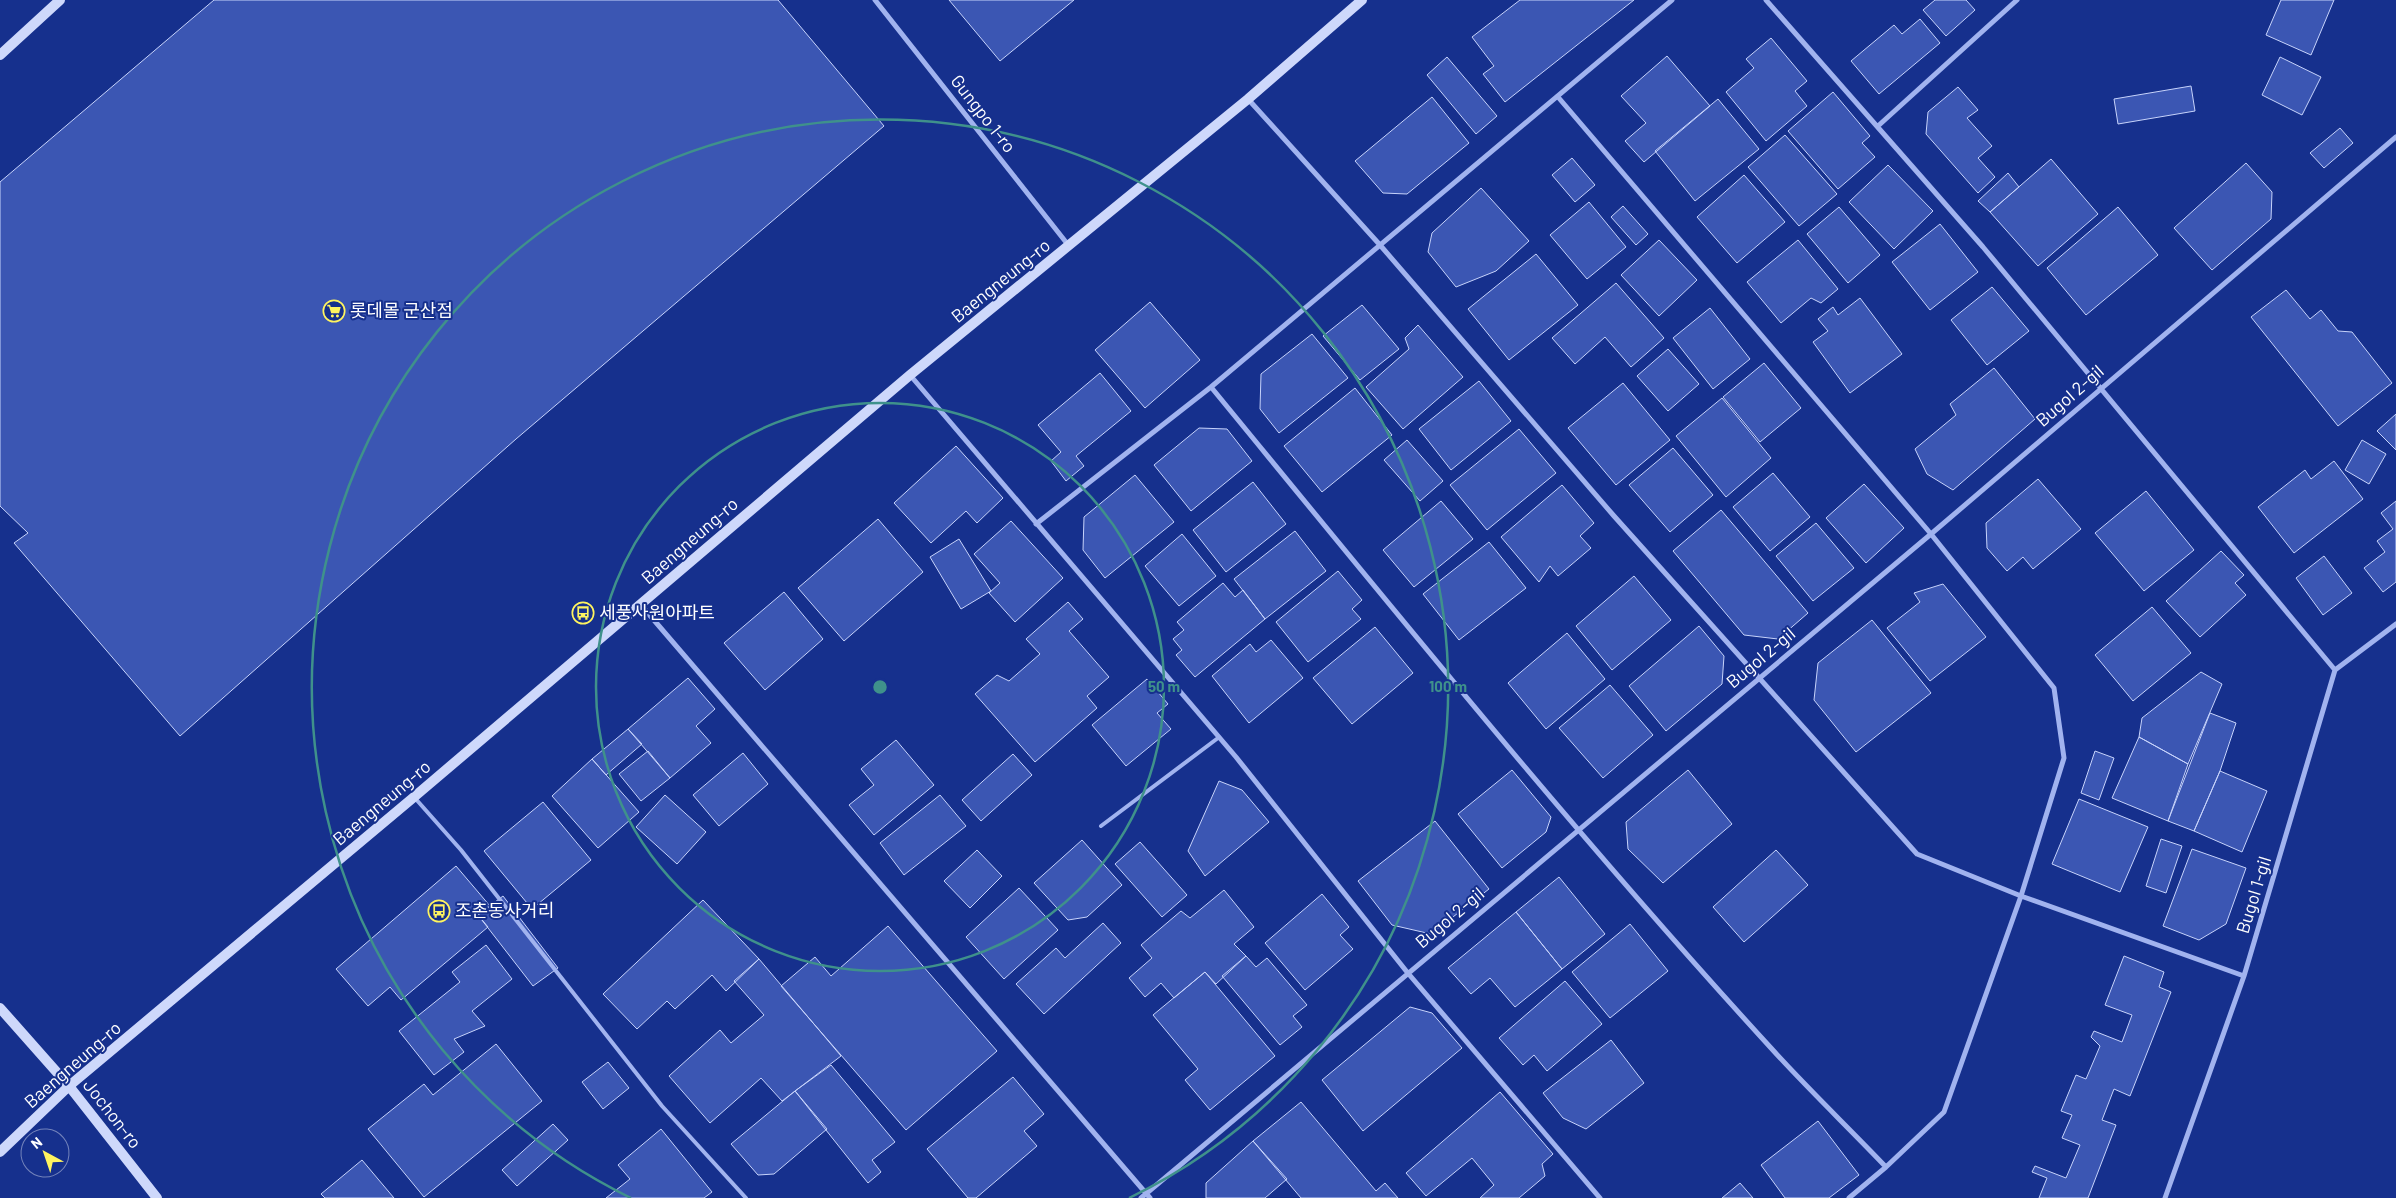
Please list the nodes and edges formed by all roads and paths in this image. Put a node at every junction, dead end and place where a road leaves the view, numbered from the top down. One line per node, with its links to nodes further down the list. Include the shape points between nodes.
1 (60, 0): 7 (street)
2 (875, 0): 12 (street, Gungpo 1-ro)
3 (1362, 0): 9 (street, Baengneung-ro)
4 (1672, 0): 8 (street)
5 (1766, 0): 10 (street)
6 (2017, 0): 10 (street)
7 (0, 55)
8 (1558, 97): 13 (street); 18 (street)
9 (1248, 99): 12 (street, Baengneung-ro); 13 (street)
10 (1878, 126): 16 (street)
11 (2396, 137): 16 (street, Bugol 2-gil)
12 (1070, 246): 14 (street, Baengneung-ro)
13 (1380, 246): 15 (street); 22 (street, via 1614,516)
14 (910, 375): 17 (street); 19 (street, Baengneung-ro)
15 (1211, 387): 17 (street); 26 (street)
16 (2101, 388): 18 (street, Bugol 2-gil); 21 (street)
17 (1036, 524): 23 (street)
18 (1931, 534): 22 (street, Bugol 2-gil); 27 (street, via 2054,688 2064,758)
19 (641, 605): 24 (street, Baengneung-ro); 34 (street)
20 (2396, 624): 21 (street)
21 (2335, 670): 29 (street, Bugol 1-gil)
22 (1759, 677): 26 (street, Bugol 2-gil); 27 (street, via 1917,854)
23 (1218, 738): 25 (lane); 28 (street)
24 (414, 797): 31 (street, Baengneung-ro); 36 (lane, via 462,850 662,1106)
25 (1101, 826)
26 (1578, 830): 28 (street, Bugol 2-gil); 33 (street, via 1772,1049)
27 (2021, 896): 29 (street); 33 (street, via 1944,1112)
28 (1408, 972): 34 (street, Bugol 2-gil); 38 (street)
29 (2244, 976): 40 (street, Bugol 1-gil)
30 (0, 1008): 31 (street, Jochon-ro)
31 (69, 1086): 32 (street, Baengneung-ro); 35 (street, Jochon-ro)
32 (0, 1152)
33 (1886, 1167): 39 (street)
34 (1148, 1196): 37 (street, Bugol 2-gil)
35 (157, 1198)
36 (746, 1198)
37 (1141, 1198)
38 (1600, 1198)
39 (1849, 1198)
40 (2165, 1198)

